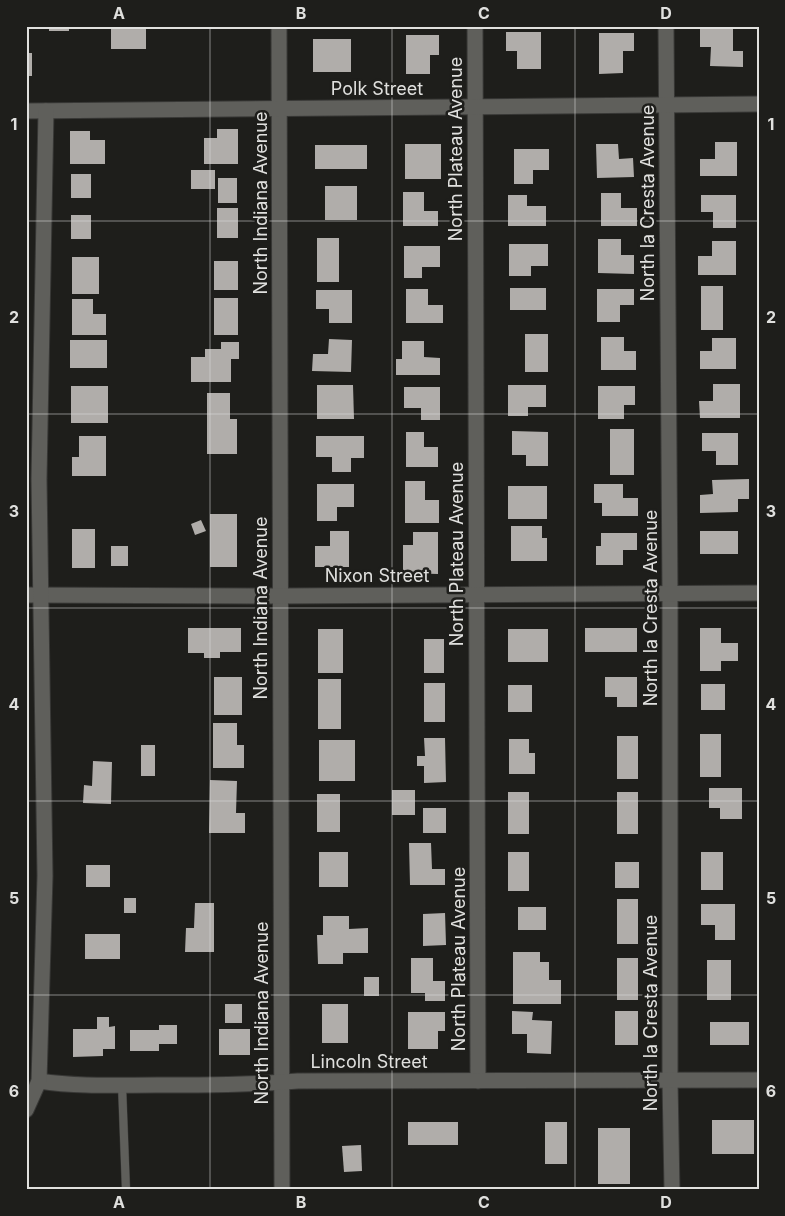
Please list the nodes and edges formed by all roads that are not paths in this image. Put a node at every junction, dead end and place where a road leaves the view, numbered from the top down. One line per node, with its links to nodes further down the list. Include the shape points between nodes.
1 (279, 26): 7 (street, North Indiana Avenue)
2 (475, 26): 6 (street, North Plateau Avenue)
3 (666, 26): 5 (street, North la Cresta Avenue)
4 (759, 104): 5 (street, Polk Street)
5 (666, 105): 6 (street, Polk Street); 11 (street, North la Cresta Avenue)
6 (475, 107): 7 (street, Polk Street); 13 (street, North Plateau Avenue)
7 (280, 108): 9 (street, Polk Street); 14 (street, North Indiana Avenue)
8 (26, 111): 9 (street, Polk Street)
9 (46, 111): 12 (street, via 39,479)
10 (759, 592): 11 (street, Nixon Street)
11 (670, 593): 13 (street, Nixon Street); 18 (street, North la Cresta Avenue)
12 (33, 595): 14 (street, Nixon Street); 16 (street, via 45,876)
13 (476, 595): 14 (street, Nixon Street); 17 (street, North Plateau Avenue)
14 (280, 596): 19 (street, North Indiana Avenue)
15 (759, 1080): 18 (street, Lincoln Street)
16 (40, 1081): 20 (street, Lincoln Street); 21 (street)
17 (478, 1081): 18 (street, Lincoln Street); 19 (street, Lincoln Street)
18 (670, 1081): 24 (street, North la Cresta Avenue)
19 (281, 1082): 20 (street, Lincoln Street, via 259,1085); 23 (street, North Indiana Avenue)
20 (122, 1085): 22 (lane)
21 (26, 1110)
22 (126, 1190)
23 (282, 1190)
24 (672, 1190)

